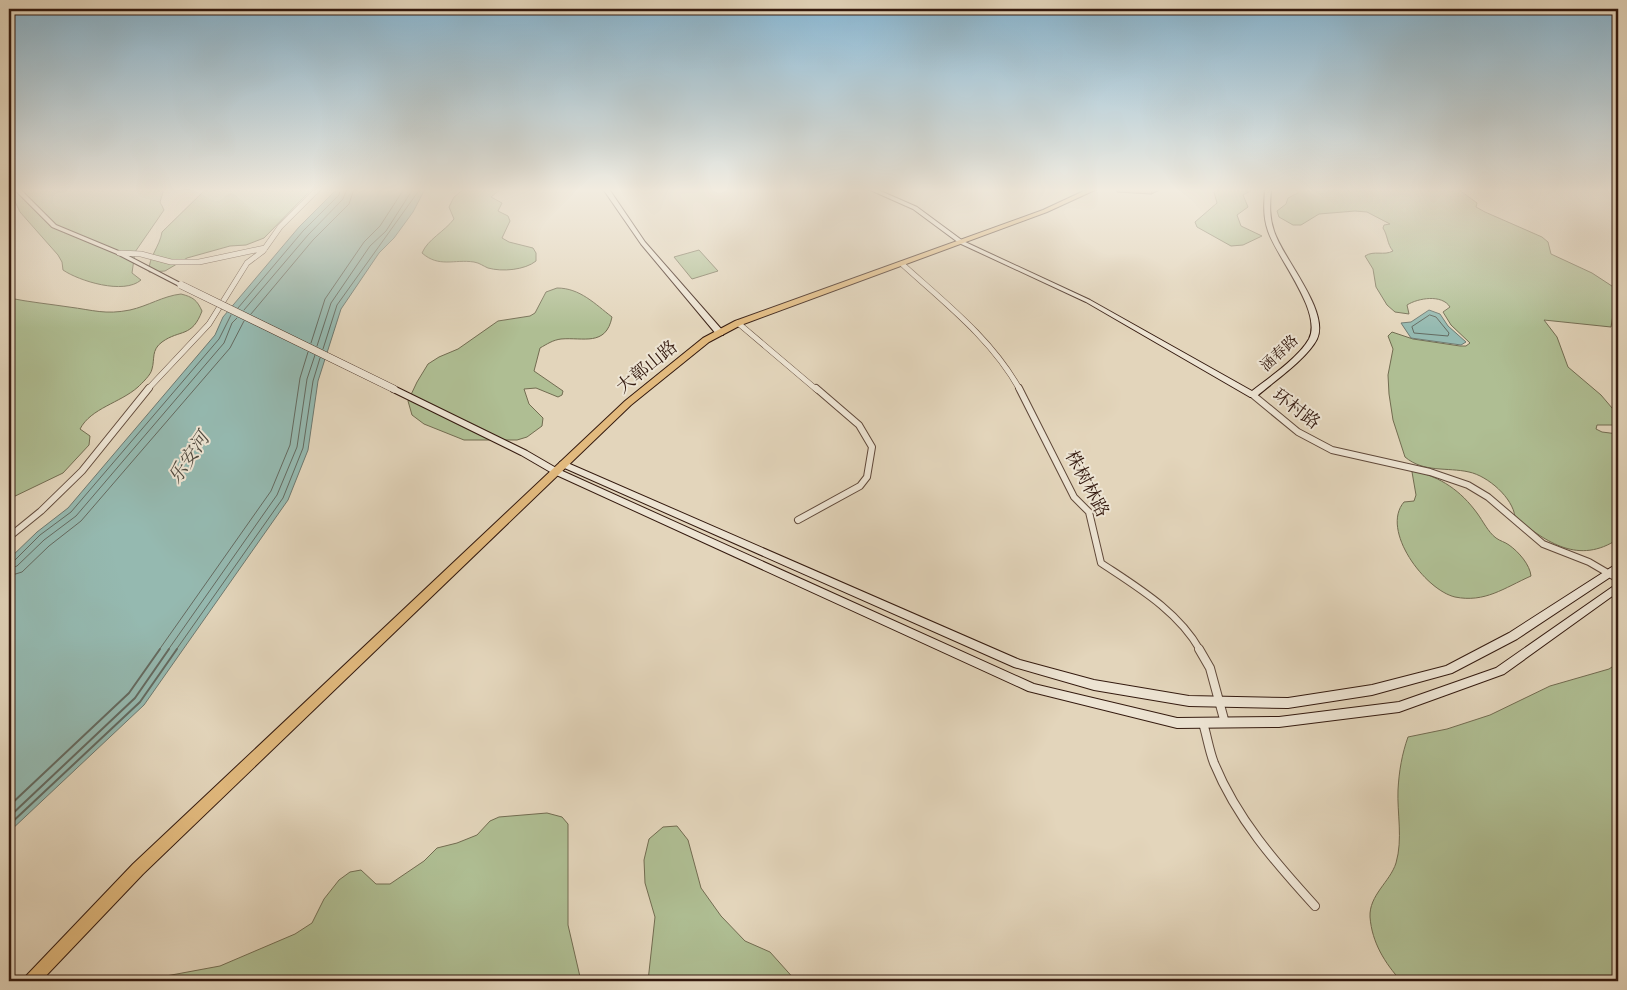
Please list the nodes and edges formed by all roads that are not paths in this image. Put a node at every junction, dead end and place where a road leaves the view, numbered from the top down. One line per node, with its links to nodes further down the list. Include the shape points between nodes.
1 (76, 235): 9 (main road)
2 (274, 235): 8 (street)
3 (639, 235): 12 (street)
4 (952, 235): 7 (street)
5 (979, 235): 7 (main road, 大鄣山路)
6 (1271, 235): 13 (main road, 涵春路, via 1313,310 1317,328 1309,345)
7 (961, 242): 10 (main road, 大鄣山路); 13 (main road, 环村路, via 1088,301)
8 (266, 247): 9 (street, via 199,262 171,262 140,254); 16 (street, via 247,263 209,324 142,395 82,471)
9 (119, 253): 14 (main road, bridge, via 524,453)
10 (902, 264): 11 (main road, 大鄣山路); 19 (street, 株树林路, via 981,337 1013,377 1074,497 1093,522 1096,552 1101,563 1143,591 1177,620 1196,643 1210,668)
11 (738, 323): 12 (main road, 大鄣山路); 15 (street, via 859,425 872,448 867,477 860,486)
12 (720, 333): 14 (main road, 大鄣山路, via 706,340 628,402)
13 (1254, 395): 17 (street, 环村路, via 1315,443 1345,454 1434,472 1469,486 1545,545)
14 (559, 467): 19 (main road, via 1018,664 1094,685 1189,701); 21 (main road, via 1032,688 1177,723); 23 (main road, 大鄣山路, via 138,869)
15 (798, 520)
16 (9, 537)
17 (1615, 573): 19 (main road, via 1513,636 1448,670 1372,690 1288,703)
18 (1618, 586): 20 (main road, via 1500,670 1399,707 1279,722)
19 (1218, 702): 20 (street, 株树林路)
20 (1225, 722): 21 (main road)
21 (1203, 723): 22 (street, via 1214,764 1234,804 1264,850)
22 (1316, 906)
23 (31, 981)

